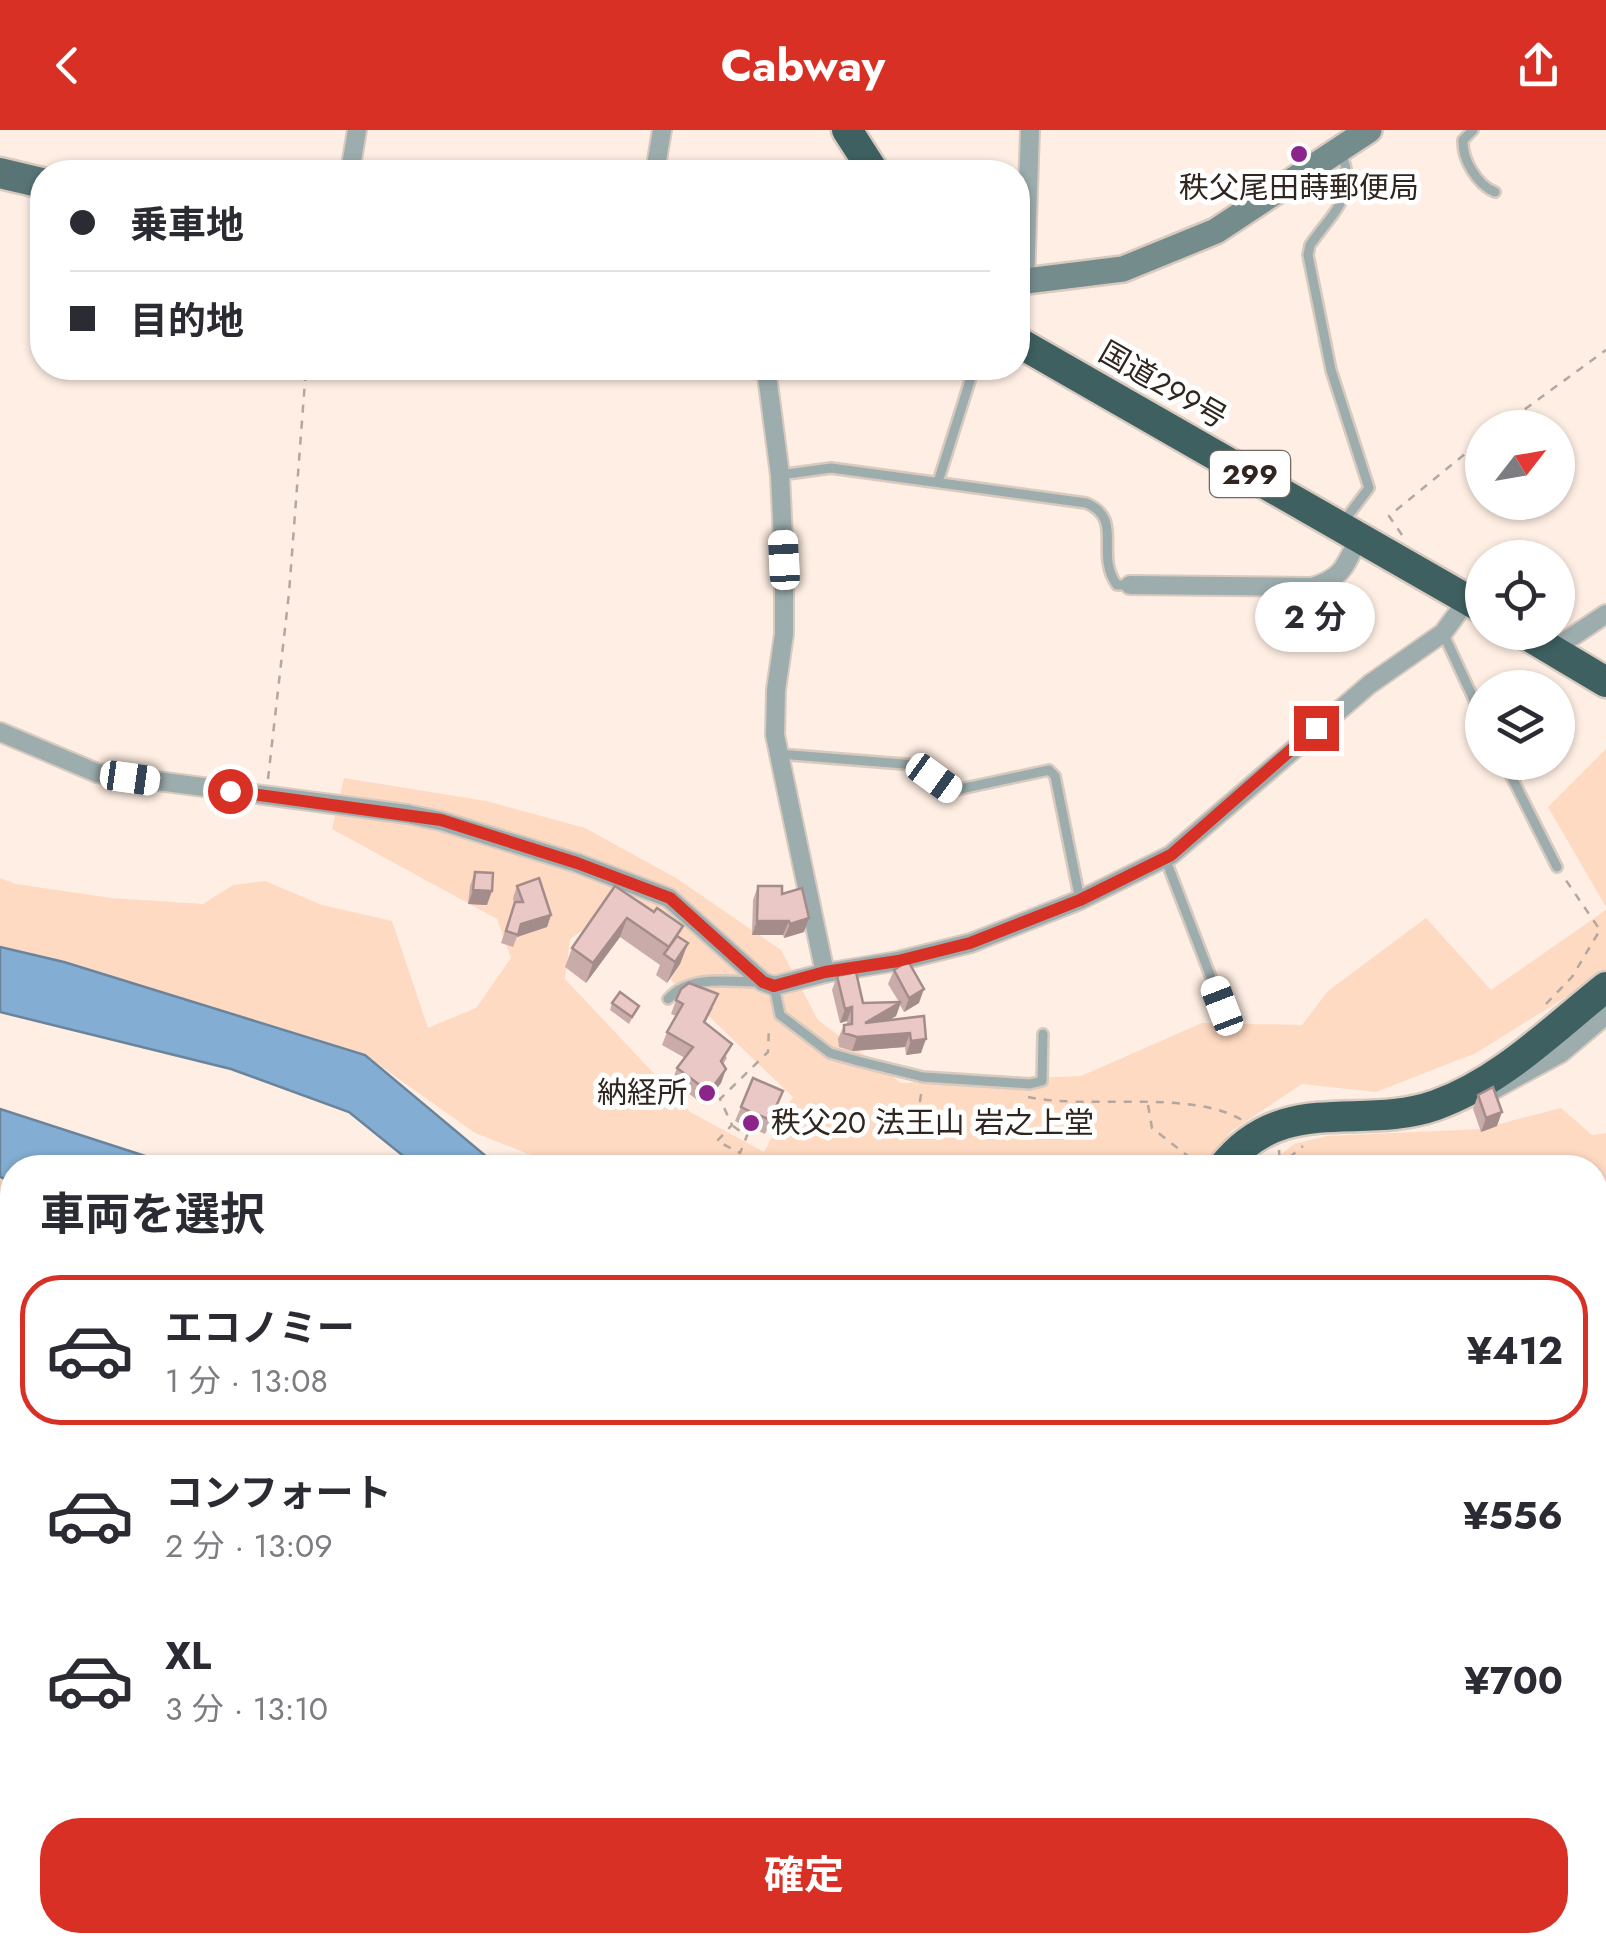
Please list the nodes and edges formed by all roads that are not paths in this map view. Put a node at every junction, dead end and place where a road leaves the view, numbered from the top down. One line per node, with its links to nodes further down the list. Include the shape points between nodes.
1 (357, 130): 7 (street)
2 (662, 130): 8 (street)
3 (847, 130): 9 (highway)
4 (1030, 130): 10 (street)
5 (1473, 130): 13 (lane, via 1462,154 1485,188)
6 (1353, 138): 14 (street, via 1201,237 1123,269); 20 (lane, via 1348,191 1308,255 1330,370 1369,488)
7 (352, 160)
8 (657, 160)
9 (866, 160)
10 (1028, 160)
11 (0, 173): 12 (main road)
12 (30, 179)
13 (1496, 192)
14 (1030, 280)
15 (1030, 349): 20 (highway, 国道299号 / 299)
16 (768, 380): 18 (street)
17 (970, 380): 19 (lane)
18 (780, 475): 19 (lane, via 831,468); 30 (street)
19 (938, 482): 21 (lane, via 1101,509 1112,580)
20 (1350, 531): 21 (street, via 1342,572 1312,588); 22 (highway, 国道299号 / 299)
21 (1130, 586)
22 (1465, 597)
23 (1465, 612): 25 (street)
24 (1606, 614): 26 (street)
25 (1443, 633): 27 (lane); 32 (street, via 1370,684)
26 (1551, 651): 28 (highway)
27 (1465, 680)
28 (1606, 682)
29 (0, 732): 36 (street, via 97,773 441,820 670,898)
30 (779, 754): 34 (lane, via 916,765 952,791 1049,770); 35 (street)
31 (1513, 780): 33 (lane)
32 (1165, 858): 34 (street); 39 (lane)
33 (1557, 867)
34 (1080, 900): 35 (street, via 970,943)
35 (825, 972): 36 (street)
36 (769, 984): 38 (lane, via 699,982 678,988); 41 (lane, via 780,1015 830,1053 923,1077 1042,1081)
37 (1606, 987): 42 (highway, via 1488,1082)
38 (668, 1000)
39 (1222, 1006)
40 (1606, 1015): 42 (street, via 1562,1053 1517,1079 1476,1098)
41 (1043, 1034)
42 (1433, 1106): 43 (highway, via 1298,1118)
43 (1278, 1150)

